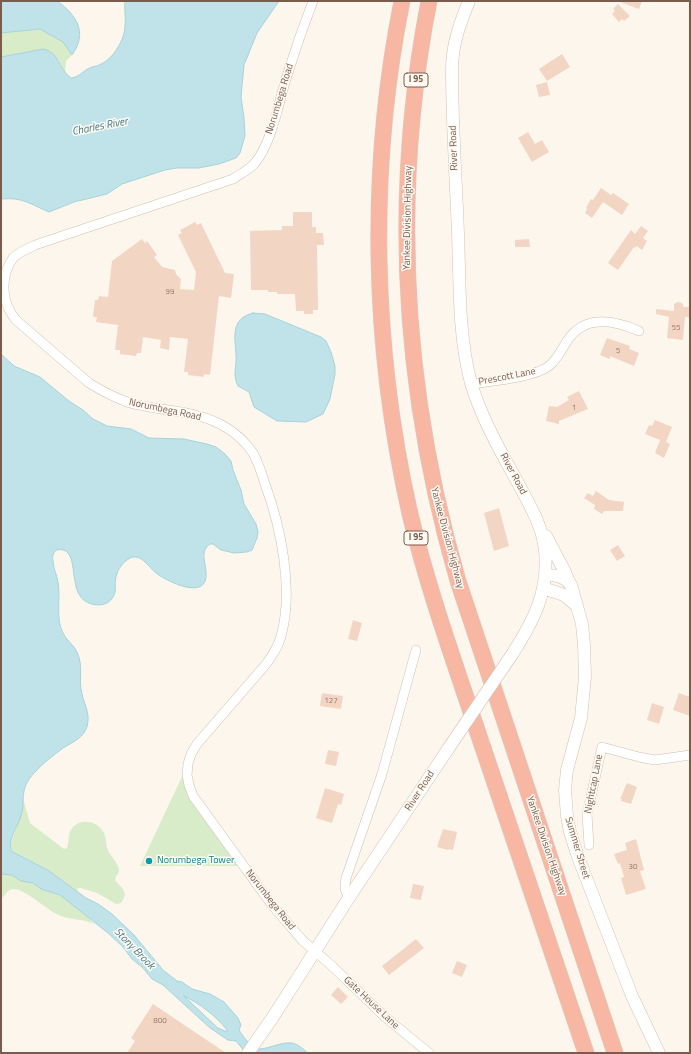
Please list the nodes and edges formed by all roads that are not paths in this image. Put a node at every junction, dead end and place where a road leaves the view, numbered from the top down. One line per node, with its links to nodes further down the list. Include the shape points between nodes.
1 (313, 1): 18 (street, Norumbega Road, via 296,45 268,138 262,152 250,168 229,180 28,248 13,259 8,267 3,296 9,312 16,320 101,390 131,403 180,411 217,423 237,435 258,463 273,506 281,548 286,593 283,627 276,650 267,663 196,744 188,764 188,785 198,805 272,905 299,938)
2 (429, 1): 6 (highway, Yankee Division Highway / I 95, via 417,72)
3 (440, 1): 6 (highway, via 429,52 421,114)
4 (469, 1): 8 (main road, River Road, via 460,23 452,56 452,75 461,316)
5 (400, 5): 21 (highway, I 95, via 384,124 379,237 383,341 397,450 410,514 431,592)
6 (409, 160): 22 (highway, Yankee Division Highway / I 95, via 407,250 411,331 422,426 437,505 465,605)
7 (639, 331): 8 (street, Prescott Lane, via 619,323 589,323 568,340 550,366 528,375)
8 (471, 384): 9 (main road, River Road, via 484,417)
9 (537, 520): 10 (main road, River Road, via 544,543); 11 (main road, Summer Street)
10 (545, 575): 11 (main road, via 561,577); 12 (main road, River Road)
11 (571, 585): 13 (main road, Summer Street)
12 (543, 588): 13 (main road, via 564,595); 17 (main road, River Road, bridge, via 533,619 513,653)
13 (577, 607): 23 (main road, Summer Street, via 582,624 585,677 580,718 567,770 567,816 578,857 632,996)
14 (416, 650): 17 (street, via 379,782 346,878 345,889)
15 (690, 755): 16 (street, Nightcap Lane, via 655,760 602,747 587,814)
16 (589, 845)
17 (350, 896): 18 (main road, River Road)
18 (315, 952): 19 (main road, River Road); 20 (street, Gate House Lane, via 385,1017)
19 (248, 1052)
20 (429, 1053)
21 (586, 1053)
22 (615, 1053)
23 (659, 1053)

